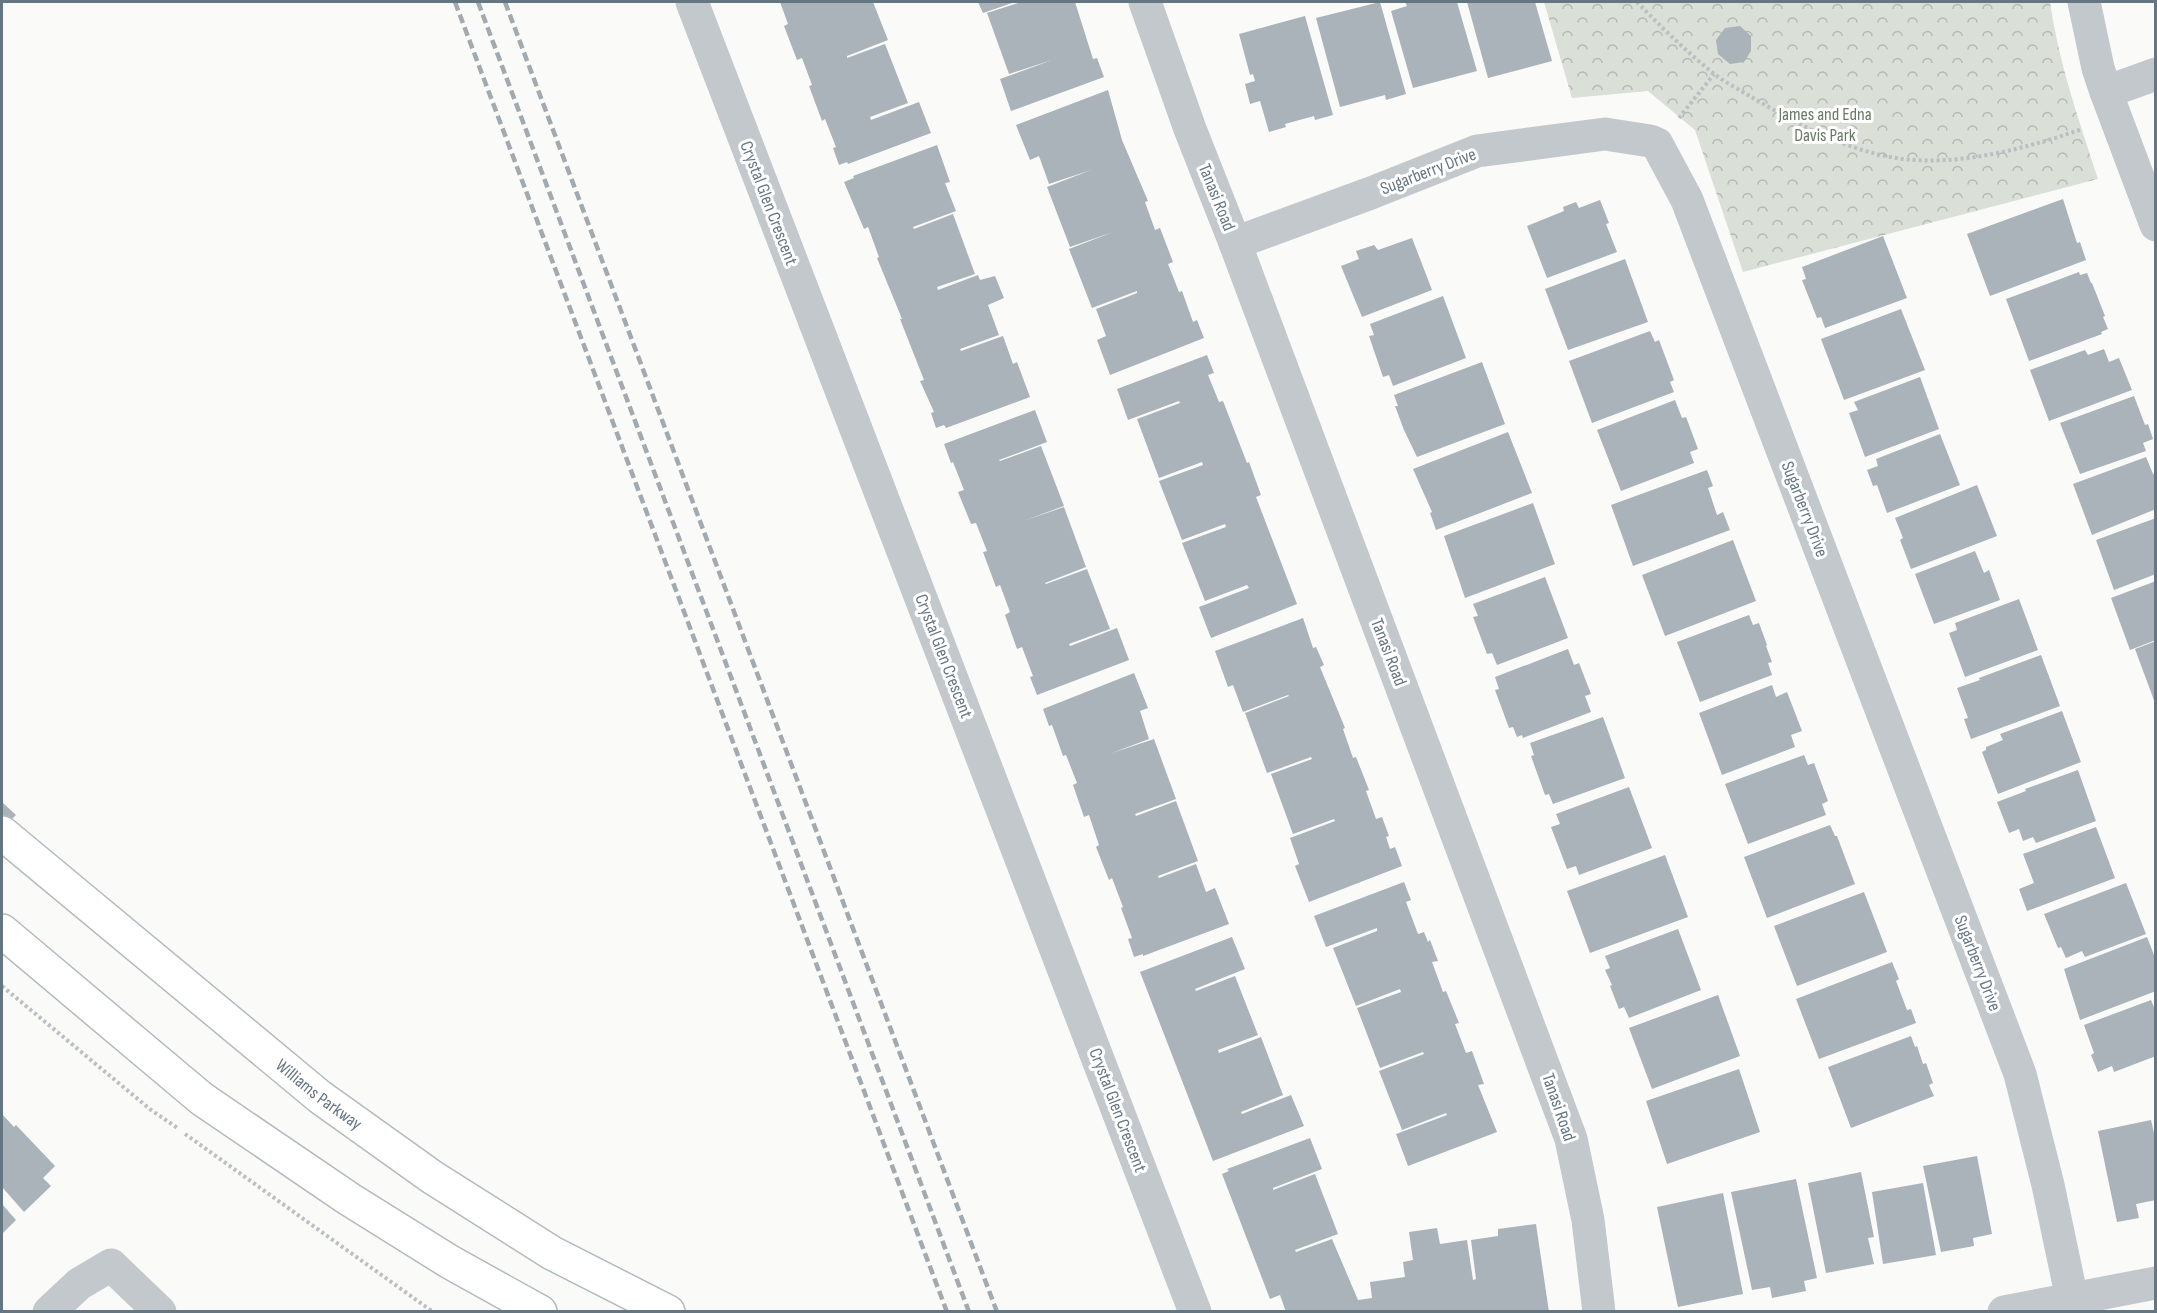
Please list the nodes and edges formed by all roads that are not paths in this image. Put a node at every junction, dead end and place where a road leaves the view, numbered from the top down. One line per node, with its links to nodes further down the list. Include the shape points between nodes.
1 (692, 2): 16 (street, Crystal Glen Crescent)
2 (1145, 2): 7 (street, Tanasi Road)
3 (2084, 2): 5 (street)
4 (2156, 74): 5 (street)
5 (2106, 92): 6 (street)
6 (2156, 225)
7 (1235, 243): 11 (street, Sugarberry Drive, via 1477,151 1605,134 1657,144 1687,200 2020,1074); 17 (street, Tanasi Road, via 1571,1139)
8 (2, 833): 15 (main road, Williams Parkway, via 329,1104 432,1177 552,1253)
9 (2, 931): 14 (main road, via 202,1099 349,1199 450,1262)
10 (2156, 1283): 11 (street)
11 (2072, 1299): 18 (street)
12 (49, 1311): 13 (street, via 79,1284 111,1265)
13 (160, 1311)
14 (540, 1311)
15 (668, 1311)
16 (1195, 1311)
17 (1599, 1311)
18 (2004, 1311)

